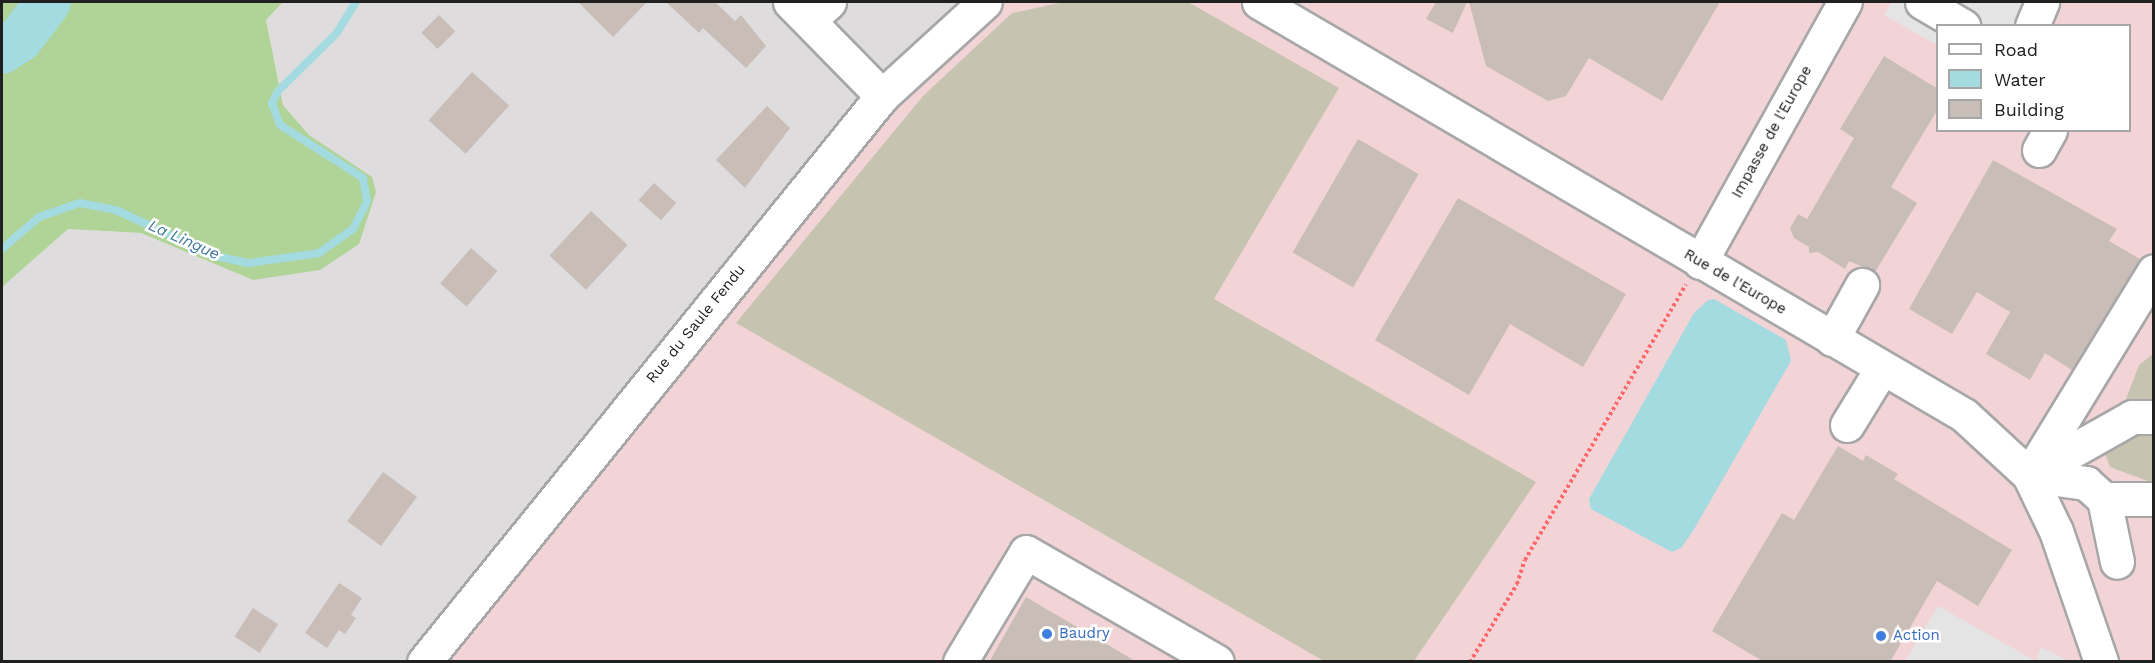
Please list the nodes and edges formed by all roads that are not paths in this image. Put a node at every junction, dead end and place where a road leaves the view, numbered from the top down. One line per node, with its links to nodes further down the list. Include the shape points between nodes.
1 (985, 2): 9 (street, Rue du Saule Fendu)
2 (1259, 2): 10 (street, Rue de l'Europe)
3 (1845, 2): 10 (street, Impasse de l'Europe)
4 (1922, 2): 7 (street)
5 (2042, 2): 8 (street)
6 (810, 8): 9 (street)
7 (1960, 24)
8 (2033, 24)
9 (882, 96): 22 (street, Rue du Saule Fendu)
10 (1700, 262): 13 (street, Rue de l'Europe)
11 (2154, 271): 17 (street)
12 (1862, 285): 13 (street)
13 (1832, 339): 14 (street, Rue de l'Europe)
14 (1882, 368): 16 (street); 17 (street, Rue de l'Europe, via 1964,415)
15 (2154, 417): 17 (street, via 2132,417)
16 (1847, 425)
17 (2029, 475): 18 (street, via 2086,483); 25 (street, Rue de l'Europe, via 2056,531)
18 (2104, 499): 19 (street); 20 (street)
19 (2154, 499)
20 (2117, 562)
21 (1176, 652): 23 (street, via 1026,552); 24 (street)
22 (424, 662)
23 (960, 662)
24 (1217, 662)
25 (2101, 662)

